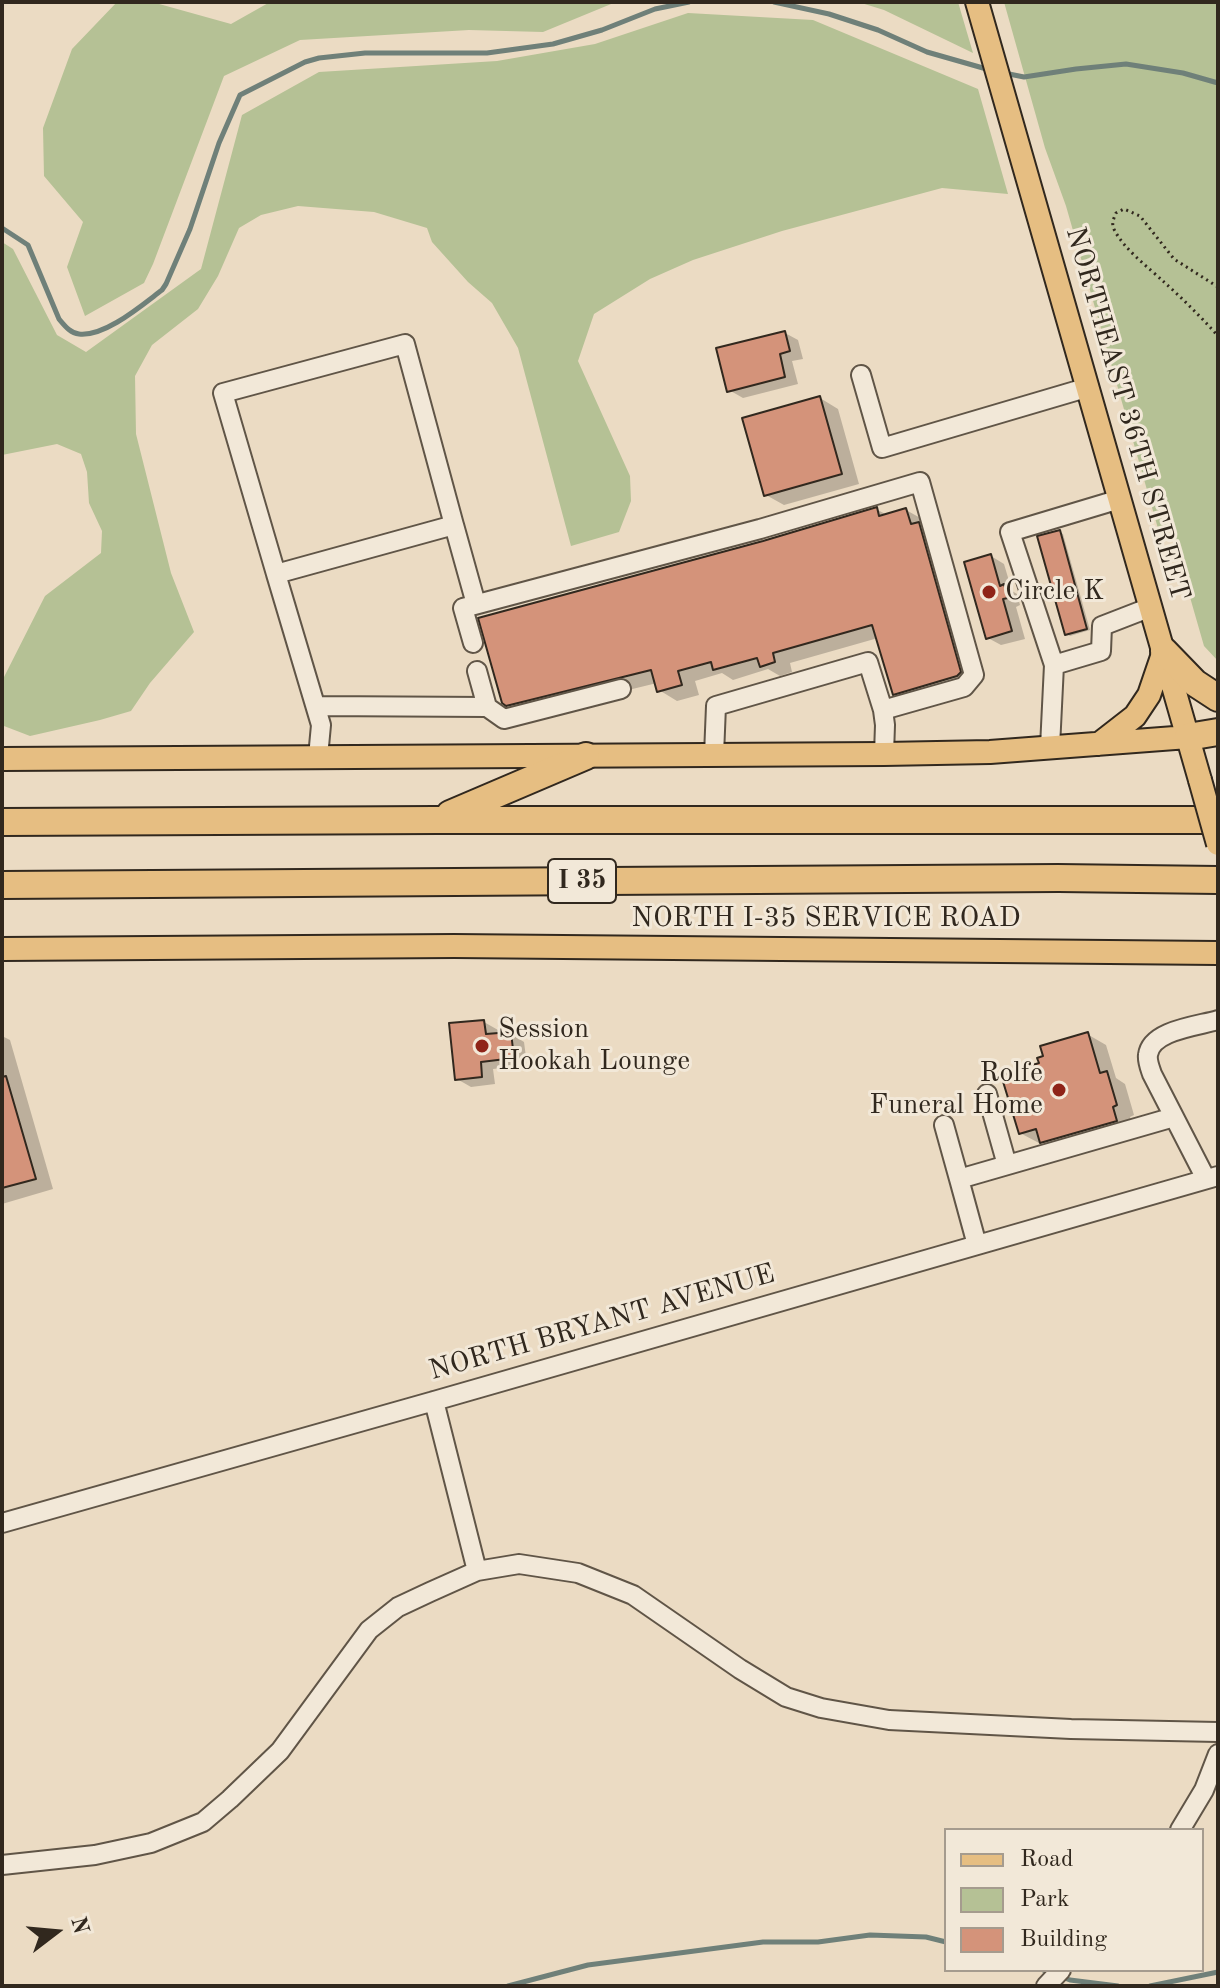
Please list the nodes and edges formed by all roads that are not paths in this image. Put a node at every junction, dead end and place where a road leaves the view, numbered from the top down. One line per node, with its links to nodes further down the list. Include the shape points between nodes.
1 (977, 2): 3 (main road, NORTHEAST 36TH STREET)
2 (861, 375): 3 (street, via 882,448)
3 (1089, 387): 4 (main road, NORTHEAST 36TH STREET)
4 (1120, 499): 8 (main road, NORTHEAST 36TH STREET); 11 (street, via 1010,532)
5 (454, 525): 6 (street); 6 (street, via 405,344 223,393); 7 (street)
6 (276, 574): 15 (street)
7 (476, 604): 9 (street, via 463,608); 17 (street, via 920,482 974,675 964,687)
8 (1151, 607): 10 (main road, NORTHEAST 36TH STREET); 11 (street, via 1102,626 1101,651)
9 (473, 643)
10 (1164, 651): 14 (highway); 19 (main road, NORTHEAST 36TH STREET); 20 (main road, via 1149,695 1135,716)
11 (1054, 665): 21 (street)
12 (477, 671): 16 (street)
13 (621, 689): 16 (street, via 504,719)
14 (1218, 698)
15 (316, 706): 16 (street); 25 (street, via 321,725)
16 (487, 707)
17 (883, 710): 22 (street); 23 (street, via 868,662 716,706)
18 (1218, 732): 19 (highway)
19 (1188, 737): 20 (main road); 30 (main road, NORTHEAST 36TH STREET, bridge)
20 (1099, 744): 21 (main road)
21 (1050, 747): 22 (main road)
22 (884, 754): 23 (main road)
23 (714, 755): 24 (main road)
24 (586, 756): 25 (main road); 27 (highway)
25 (318, 757): 26 (main road)
26 (2, 759)
27 (436, 820): 28 (highway, I 35); 29 (highway, I 35)
28 (1218, 820)
29 (2, 822)
30 (1218, 844)
31 (1218, 880): 32 (highway, I 35)
32 (2, 885)
33 (2, 949): 34 (main road, NORTH I-35 SERVICE ROAD, via 454,946)
34 (1218, 953)
35 (1218, 1020): 37 (street, via 1161,1035 1151,1045 1152,1074)
36 (987, 1094): 39 (street)
37 (1174, 1117): 39 (street); 40 (street)
38 (944, 1125): 41 (street)
39 (1007, 1165): 41 (street)
40 (1212, 1178): 42 (street, NORTH BRYANT AVENUE)
41 (959, 1179): 42 (street)
42 (977, 1245): 43 (street, NORTH BRYANT AVENUE)
43 (434, 1401): 44 (street, NORTH BRYANT AVENUE); 45 (street)
44 (2, 1523)
45 (477, 1571): 46 (street, via 519,1564 578,1573 633,1595 786,1697 821,1708 889,1720); 49 (street, via 398,1607 369,1630 280,1751 203,1822 151,1843 95,1855)
46 (1218, 1732)
47 (1218, 1754): 48 (street)
48 (1181, 1828)
49 (2, 1865)

